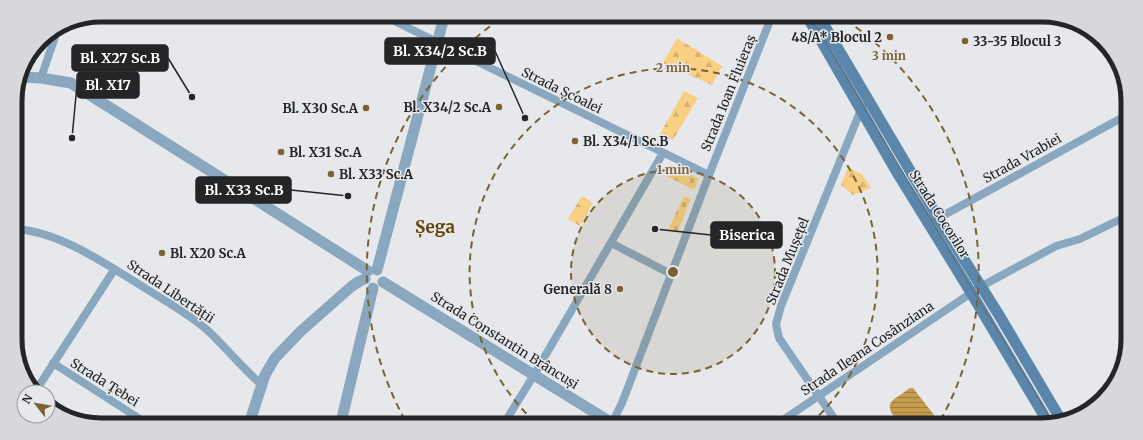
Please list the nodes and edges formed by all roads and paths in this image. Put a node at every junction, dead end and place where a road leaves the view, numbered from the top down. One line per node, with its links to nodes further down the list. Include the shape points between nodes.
1 (396, 22): 7 (street, Strada Școalei)
2 (443, 22): 7 (street)
3 (769, 22): 14 (street, Strada Ioan Fluieraș)
4 (810, 22): 11 (main road, Strada Cocorilor)
5 (822, 22): 10 (main road, Strada Cocorilor)
6 (55, 37): 9 (street)
7 (438, 43): 13 (street, Strada Școalei); 21 (street)
8 (26, 77): 9 (street, Strada Constantin Brâncuși)
9 (41, 78): 21 (street, Strada Constantin Brâncuși, via 71,83)
10 (866, 97): 11 (street, Strada Mușețel); 16 (main road, Strada Cocorilor)
11 (861, 109): 16 (main road, Strada Cocorilor); 27 (street, Strada Mușețel, via 776,324 779,338)
12 (1121, 118): 16 (street, Strada Vrabiei)
13 (663, 153): 14 (street, Strada Școalei); 18 (street)
14 (709, 175): 20 (street, Strada Ioan Fluieraș)
15 (1121, 219): 22 (street, Strada Ileana Cosânziana, via 1080,239 1056,246)
16 (934, 221): 22 (main road, Strada Cocorilor)
17 (22, 230): 19 (street, Strada Libertății, via 58,239)
18 (611, 243): 20 (street); 24 (street)
19 (114, 270): 23 (street); 26 (street, Strada Libertății, via 195,320)
20 (671, 274): 34 (street, Strada Ioan Fluieraș)
21 (373, 278): 24 (street, Strada Constantin Brâncuși); 26 (street, via 360,280 352,286 283,349 269,366); 31 (street)
22 (976, 290): 27 (street, Strada Ileana Cosânziana); 28 (main road, Strada Cocorilor); 37 (main road, Strada Cocorilor)
23 (53, 364): 25 (street); 29 (street, Strada Țebei)
24 (534, 375): 32 (street); 33 (street, Strada Constantin Brâncuși)
25 (40, 384)
26 (262, 385): 30 (street)
27 (818, 395): 35 (street, Strada Ileana Cosânziana); 36 (street, Strada Mușețel)
28 (1058, 416)
29 (138, 418)
30 (251, 418)
31 (342, 418)
32 (507, 418)
33 (604, 418)
34 (614, 418)
35 (785, 418)
36 (834, 418)
37 (1046, 418)

